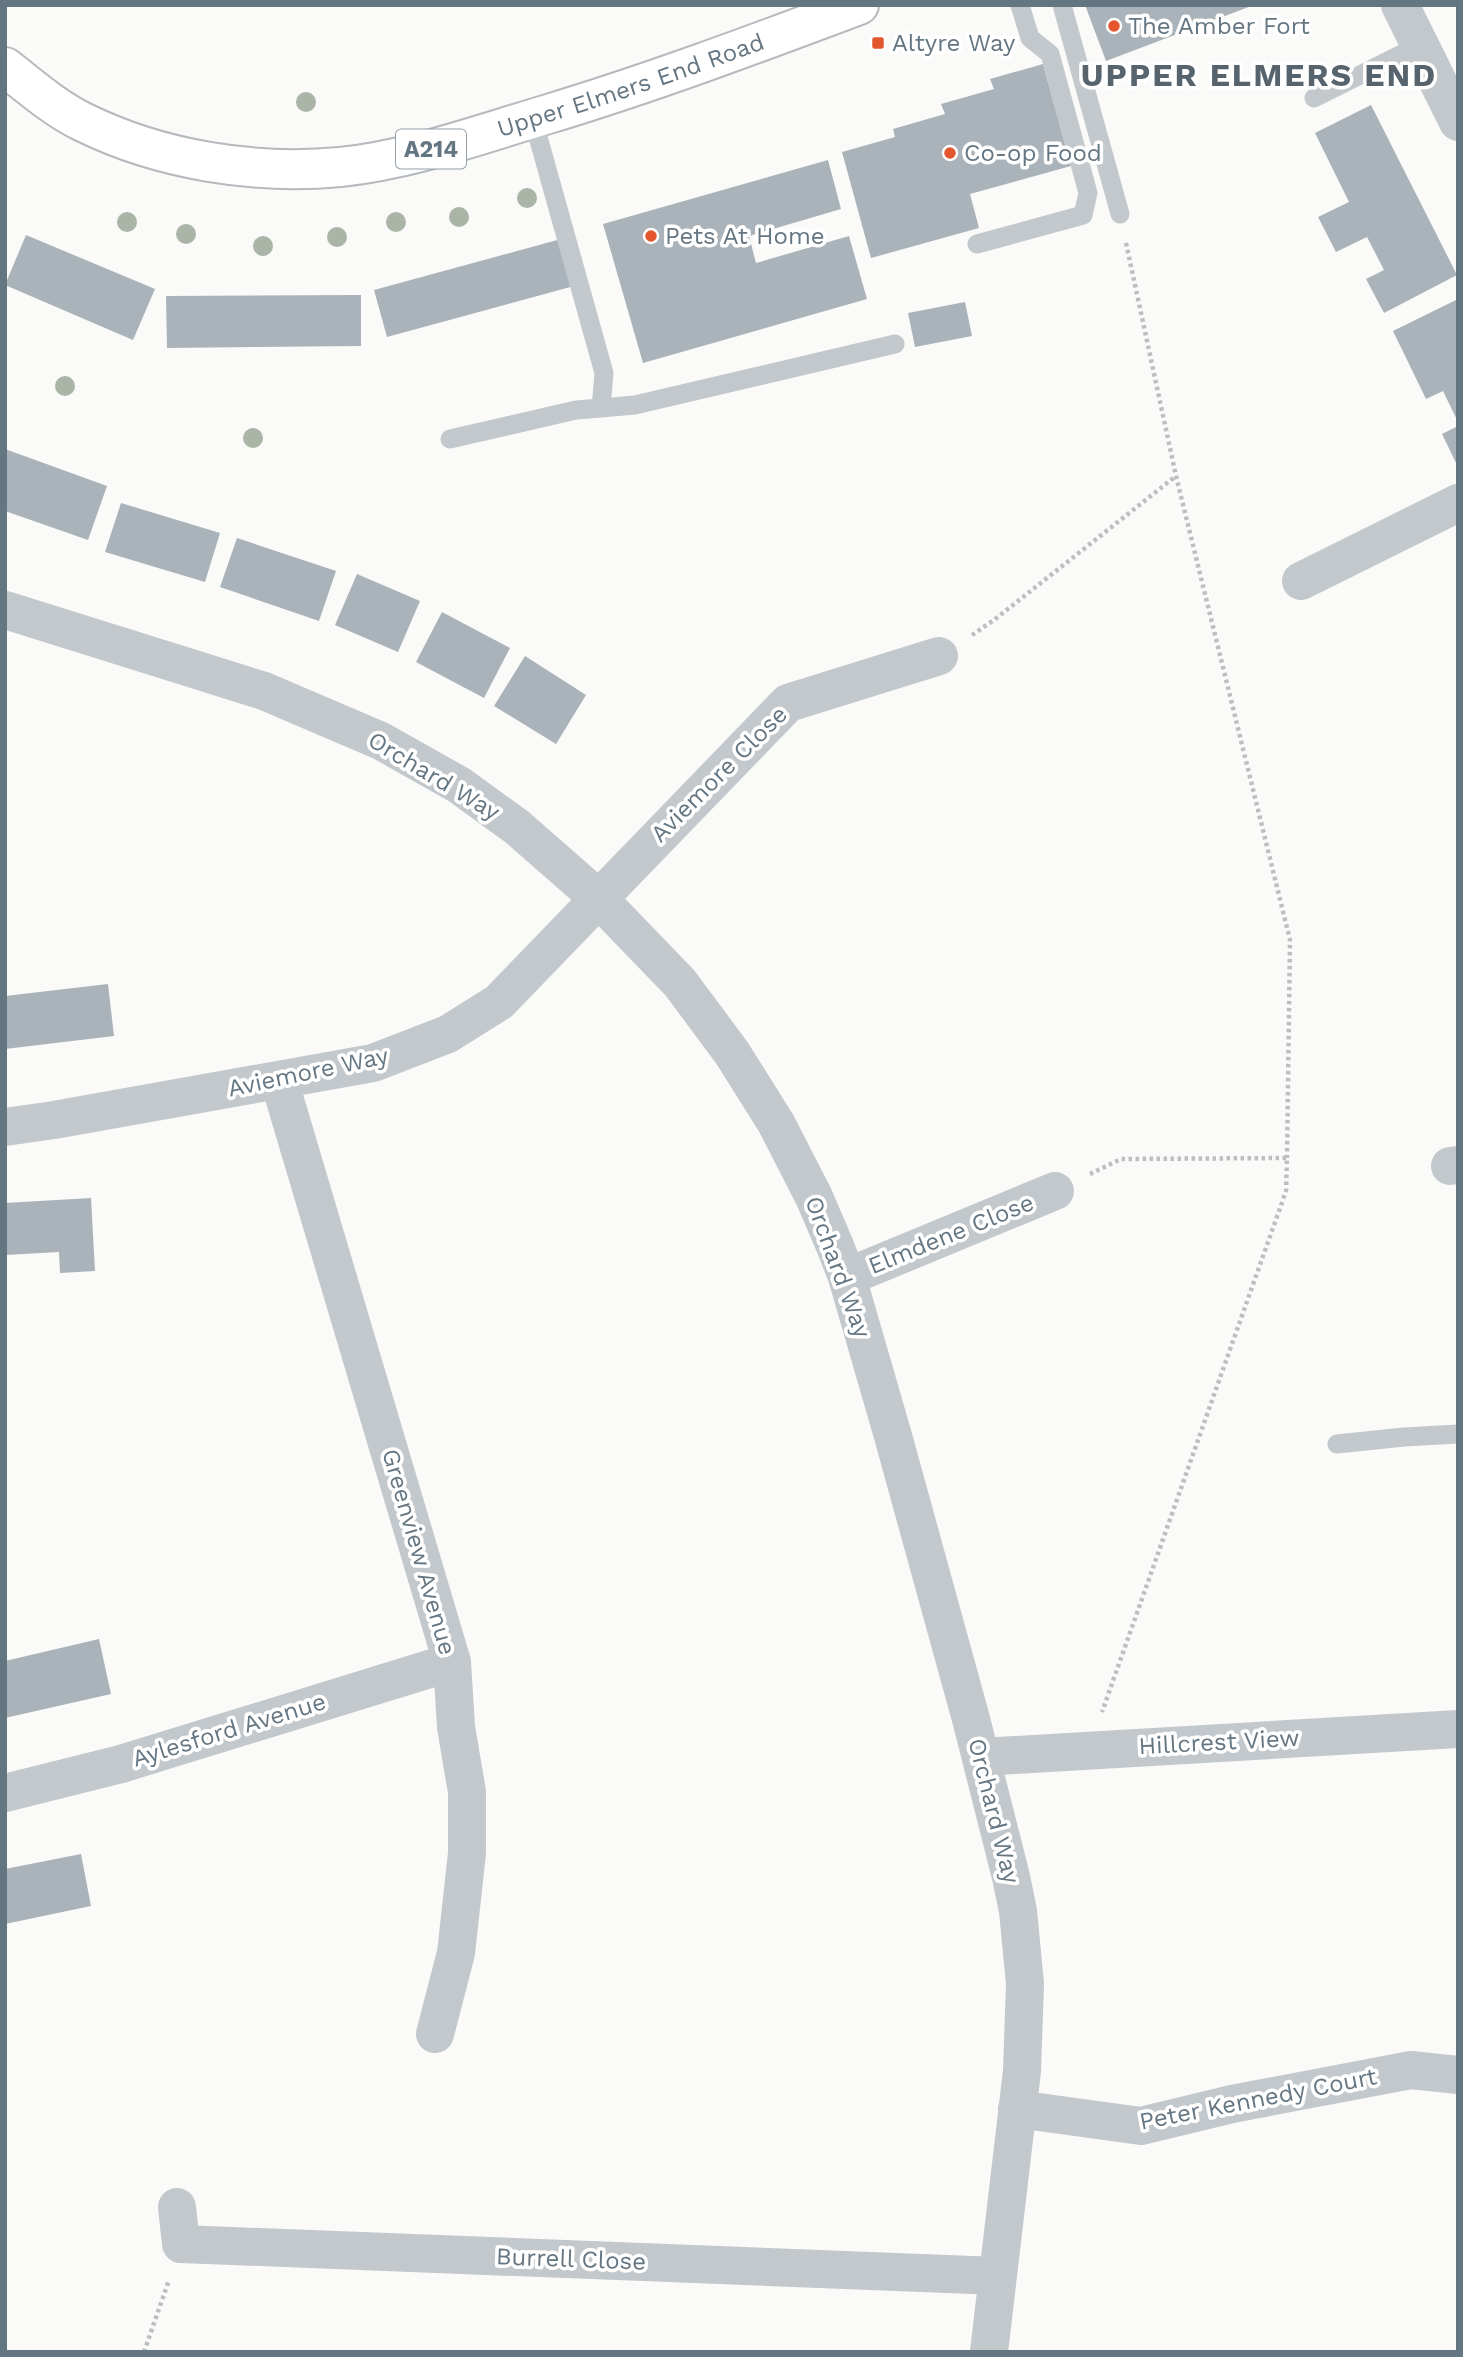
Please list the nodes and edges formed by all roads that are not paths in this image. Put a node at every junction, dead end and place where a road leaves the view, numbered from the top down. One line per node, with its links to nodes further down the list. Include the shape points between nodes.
1 (859, 5): 8 (main road, Upper Elmers End Road / A214)
2 (1020, 5): 11 (lane, via 1030,38 1050,54 1088,192 1083,215)
3 (1062, 5): 10 (lane)
4 (1400, 5): 5 (street)
5 (1420, 45): 7 (lane); 9 (street)
6 (5, 67): 8 (main road, Upper Elmers End Road / A214, via 53,104 113,135 185,157 250,166 341,167 430,149)
7 (1314, 98)
8 (533, 119): 13 (lane, via 604,373)
9 (1458, 122)
10 (1120, 214)
11 (977, 244)
12 (895, 344): 13 (lane, via 635,405)
13 (601, 408): 14 (lane)
14 (450, 439)
15 (1458, 503): 16 (street)
16 (1301, 581)
17 (5, 610): 19 (street, Orchard Way, via 264,691 381,741 483,801)
18 (939, 656): 19 (street, Aviemore Close, via 788,703)
19 (598, 898): 20 (street, Aviemore Way, via 499,1002 449,1034 373,1063); 23 (street, Orchard Way, via 680,983 732,1053 776,1123)
20 (279, 1080): 21 (street, Aviemore Way); 26 (street, Greenview Avenue)
21 (5, 1127)
22 (1055, 1191): 23 (street, Elmdene Close)
23 (848, 1277): 28 (street, Orchard Way)
24 (1458, 1434): 25 (lane)
25 (1337, 1444)
26 (452, 1662): 29 (street, Aylesford Avenue, via 121,1763); 30 (street, Greenview Avenue, via 467,1792 467,1853 456,1953)
27 (1458, 1729): 28 (street, Hillcrest View)
28 (981, 1757): 32 (street, Orchard Way, via 1011,1877 1022,1948 1025,2025)
29 (5, 1793)
30 (435, 2035)
31 (1458, 2075): 32 (street, Peter Kennedy Court, via 1411,2070 1141,2126)
32 (1017, 2109): 34 (street, Orchard Way)
33 (177, 2207): 34 (street, Burrell Close, via 181,2244)
34 (998, 2276): 35 (street, Orchard Way)
35 (989, 2352)

